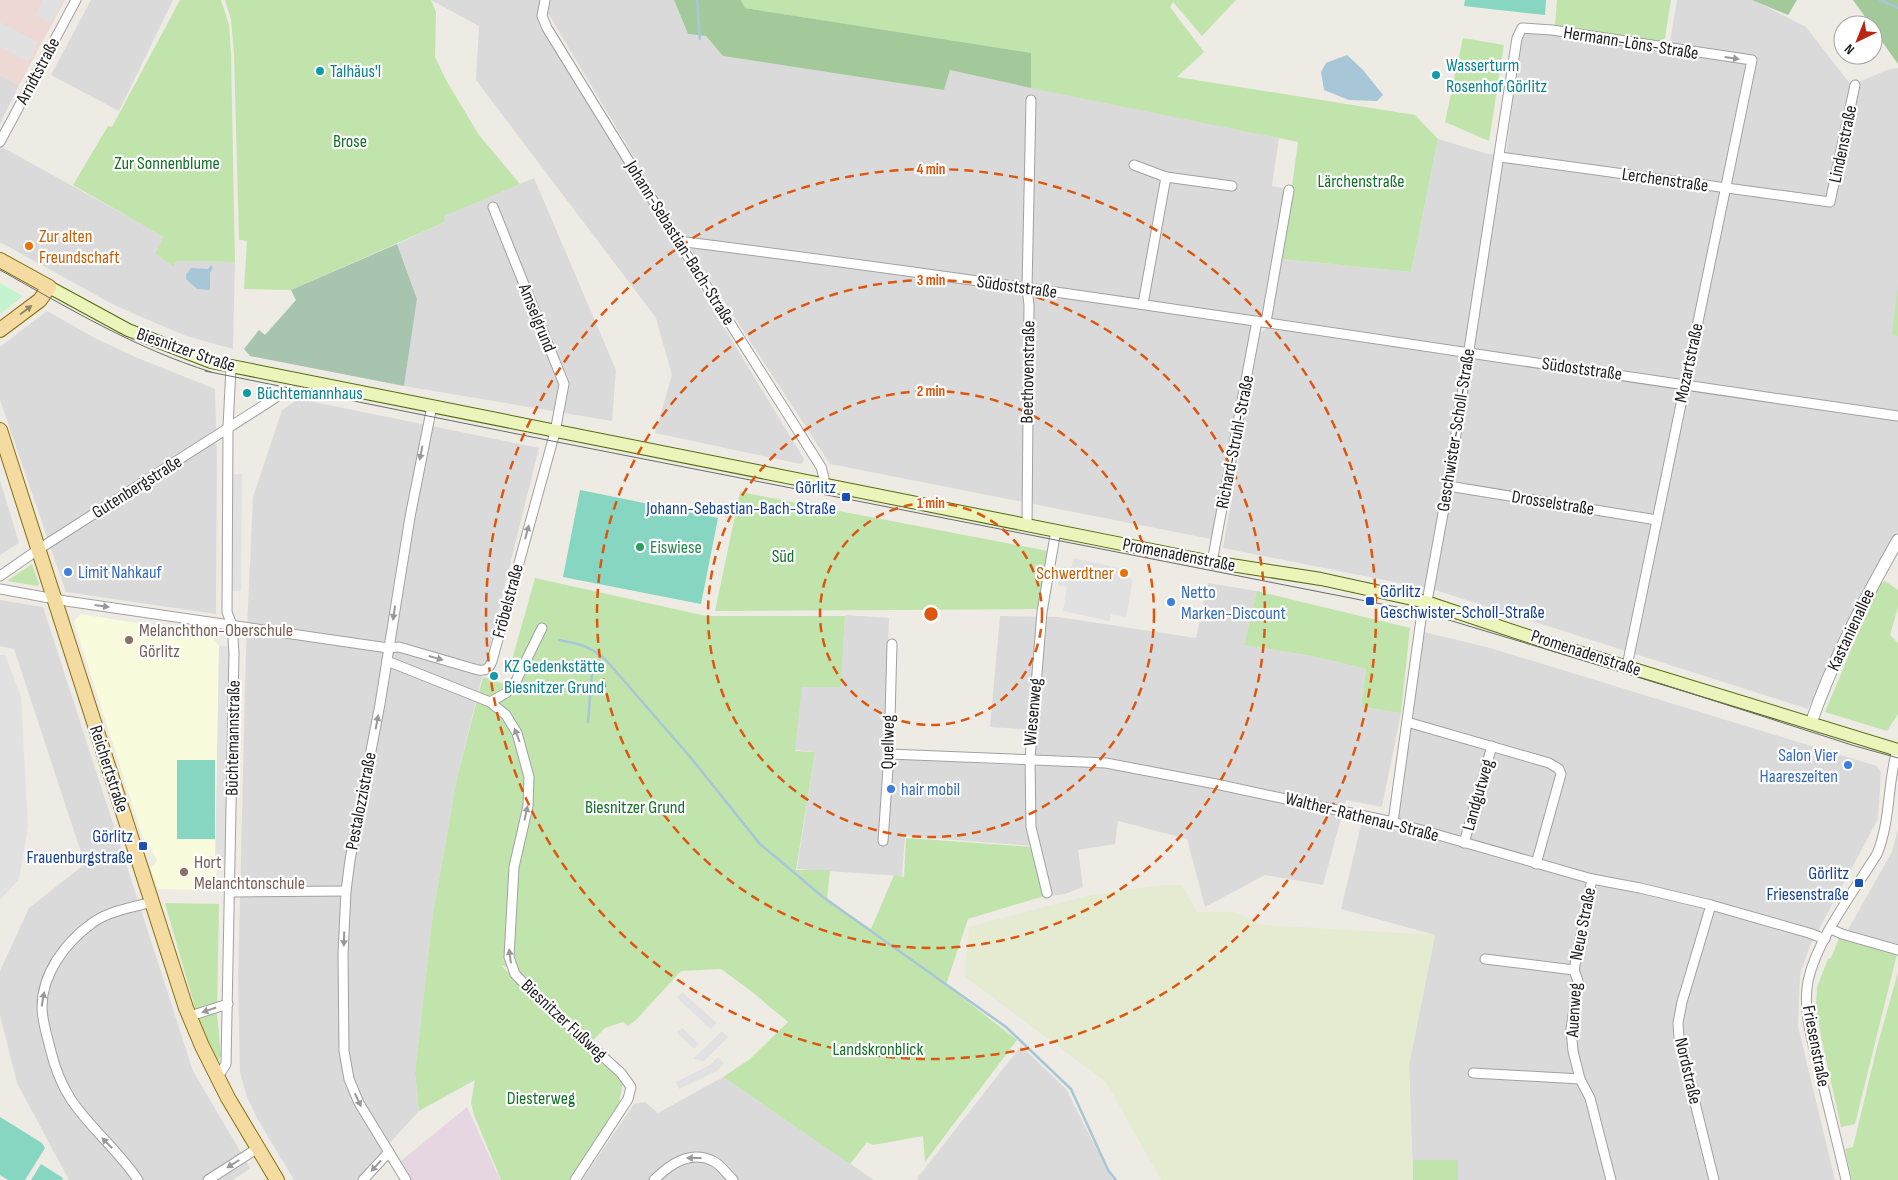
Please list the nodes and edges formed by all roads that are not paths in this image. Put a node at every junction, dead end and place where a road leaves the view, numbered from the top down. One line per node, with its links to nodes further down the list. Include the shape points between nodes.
1 (76, 0): 7 (street, Arndtstraße)
2 (544, 0): 16 (street, Johann-Sebastian-Bach-Straße, via 542,16 547,28)
3 (1517, 38): 4 (street, Hermann-Löns-Straße, one-way to 4, via 1522,28); 8 (street, Geschwister-Scholl-Straße)
4 (1752, 60): 12 (street, Mozartstraße)
5 (1855, 85): 14 (street, Lindenstraße)
6 (1031, 100): 19 (street, Beethovenstraße)
7 (0, 142)
8 (1500, 157): 12 (street, Lerchenstraße); 23 (street, Geschwister-Scholl-Straße)
9 (1134, 165): 10 (street)
10 (1166, 176): 11 (street); 20 (street)
11 (1232, 186)
12 (1726, 188): 14 (street, Lerchenstraße); 25 (street, Mozartstraße)
13 (1289, 190): 21 (street)
14 (1830, 202)
15 (492, 207): 31 (street, Amselgrund, via 564,384)
16 (678, 241): 19 (street, Südoststraße); 33 (street, Johann-Sebastian-Bach-Straße, via 821,467)
17 (0, 260): 18 (main road, Biesnitzer Straße)
18 (49, 287): 22 (main road, one-way to 18, via 40,300); 24 (main road, Biesnitzer Straße, via 128,330)
19 (1027, 288): 20 (street, Südoststraße); 36 (street, Beethovenstraße)
20 (1143, 304): 21 (street, Südoststraße)
21 (1262, 322): 23 (street, Südoststraße); 40 (street, Richard-Struhl-Straße)
22 (0, 330)
23 (1468, 352): 25 (street, Südoststraße); 34 (street, Geschwister-Scholl-Straße)
24 (231, 367): 27 (main road, Biesnitzer Straße); 29 (street, Büchtemannstraße)
25 (1684, 384): 28 (street, Südoststraße); 35 (street, Mozartstraße)
26 (275, 398): 29 (street, Gutenbergstraße)
27 (432, 406): 31 (main road, Biesnitzer Straße); 48 (street, Pestalozzistraße, one-way to 48)
28 (1898, 416)
29 (228, 427): 39 (street, Gutenbergstraße); 45 (street, Büchtemannstraße, via 227,612)
30 (0, 430): 39 (main road, Reichertstraße)
31 (555, 432): 32 (main road, Biesnitzer Straße); 48 (street, Fröbelstraße, one-way to 31, via 398,647 478,670 488,669)
32 (623, 445): 33 (main road, Promenadenstraße)
33 (823, 484): 36 (main road, Promenadenstraße)
34 (1448, 486): 35 (street, Drosselstraße); 44 (street, Geschwister-Scholl-Straße)
35 (1657, 520): 50 (street, Mozartstraße)
36 (1027, 525): 37 (main road, Promenadenstraße)
37 (1056, 530): 40 (main road, Promenadenstraße); 57 (street, Wiesenweg, via 1042,612)
38 (1898, 540): 53 (street, Kastanienallee, via 1869,590)
39 (38, 549): 41 (street, Gutenbergstraße); 43 (main road, Reichertstraße)
40 (1212, 562): 44 (main road, Promenadenstraße, via 1320,579)
41 (0, 576)
42 (0, 589): 43 (street)
43 (54, 599): 45 (street, one-way to 45); 66 (main road, Reichertstraße)
44 (1426, 602): 50 (main road, Promenadenstraße); 52 (street, Geschwister-Scholl-Straße)
45 (232, 625): 48 (street); 64 (street, Büchtemannstraße)
46 (542, 628): 51 (street, via 514,683)
47 (892, 644): 56 (street, Quellweg)
48 (388, 648): 49 (street, Pestalozzistraße)
49 (387, 661): 51 (street); 63 (street, Pestalozzistraße, one-way to 49)
50 (1627, 666): 53 (main road, Promenadenstraße)
51 (490, 702): 85 (street, Biesnitzer Fußweg, one-way to 51, via 630,1094 631,1087 622,1073 515,974 509,957 514,867 528,806 529,777 517,733 506,715)
52 (1407, 722): 54 (street, Landgutweg); 58 (street, Geschwister-Scholl-Straße)
53 (1811, 723): 55 (main road, Promenadenstraße)
54 (1492, 746): 60 (street, Landgutweg); 61 (street, Landgutweg, via 1549,763 1561,774)
55 (1897, 750): 68 (street, Friesenstraße, via 1882,842)
56 (889, 754): 57 (street, Walther-Rathenau-Straße); 59 (street, Quellweg)
57 (1030, 759): 58 (street, Walther-Rathenau-Straße, via 1106,763); 65 (street, Wiesenweg, via 1031,827)
58 (1393, 822): 60 (street, Walther-Rathenau-Straße)
59 (883, 840)
60 (1464, 843): 61 (street, Walther-Rathenau-Straße)
61 (1536, 864): 62 (street, Walther-Rathenau-Straße)
62 (1592, 879): 67 (street, Walther-Rathenau-Straße); 72 (street, Neue Straße)
63 (346, 891): 64 (street); 79 (street, Pestalozzistraße, one-way to 79, via 344,1051 349,1079 359,1103)
64 (230, 892): 73 (street, Büchtemannstraße)
65 (1047, 893)
66 (151, 902): 74 (main road, Reichertstraße); 80 (street, one-way to 66, via 71,1099 53,1060 42,1007 46,983 64,949 92,923 114,912)
67 (1711, 905): 69 (street, Walther-Rathenau-Straße); 89 (street, Nordstraße, via 1678,1023)
68 (1831, 928): 69 (street, Friesenstraße); 70 (street)
69 (1825, 939): 90 (street, Friesenstraße, via 1811,970 1806,995 1812,1039)
70 (1898, 950)
71 (1485, 959): 72 (street, Auenweg)
72 (1574, 970): 77 (street, Auenweg, via 1578,981 1571,1037)
73 (228, 1004): 74 (street, one-way to 74); 76 (street, Büchtemannstraße, via 226,1064)
74 (190, 1016): 76 (main road, Reichertstraße)
75 (1473, 1074): 77 (street)
76 (216, 1076): 78 (main road, Reichertstraße)
77 (1580, 1079): 88 (street, Auenweg, via 1590,1098)
78 (258, 1148): 81 (street, one-way to 81); 82 (main road, Reichertstraße)
79 (389, 1152): 83 (street, one-way to 83); 84 (street, Pestalozzistraße)
80 (138, 1180)
81 (208, 1180)
82 (277, 1180)
83 (363, 1180)
84 (406, 1180)
85 (576, 1180)
86 (654, 1180): 87 (street, one-way to 86, via 714,1161 698,1157 682,1158)
87 (733, 1180)
88 (1611, 1180)
89 (1714, 1180)
90 (1846, 1180)

